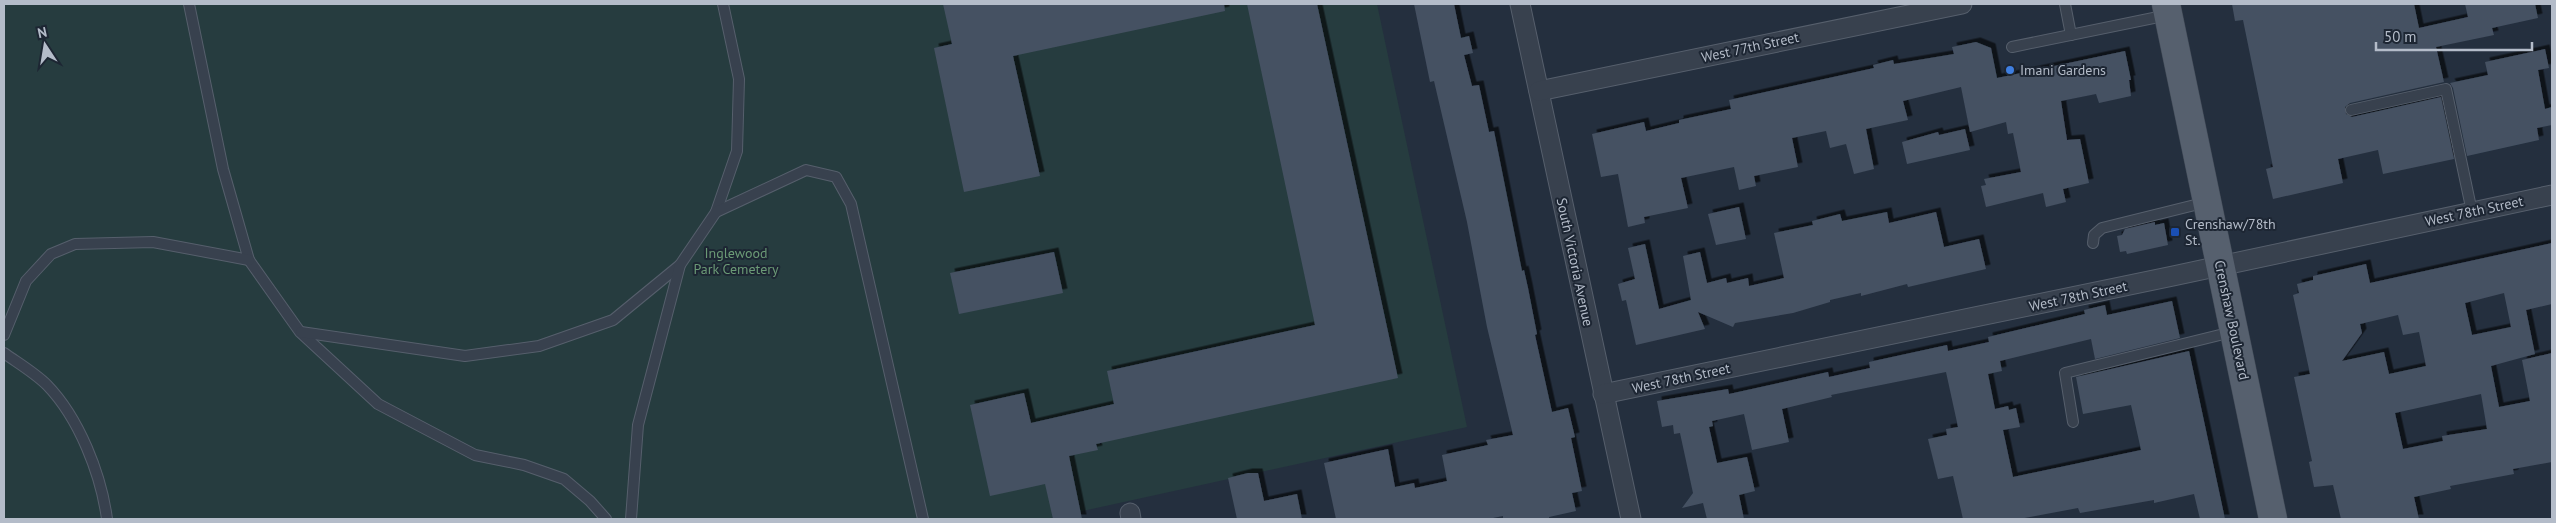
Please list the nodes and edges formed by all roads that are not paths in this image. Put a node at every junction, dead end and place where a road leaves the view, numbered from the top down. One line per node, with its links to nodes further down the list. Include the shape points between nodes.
1 (189, 4): 16 (lane, via 223,169)
2 (722, 4): 13 (lane, via 739,79 737,151)
3 (1520, 4): 9 (street, South Victoria Avenue)
4 (1962, 4): 9 (street, West 77th Street)
5 (2065, 4): 7 (lane)
6 (2167, 9): 7 (lane); 12 (main road, Crenshaw Boulevard)
7 (2071, 35): 8 (lane)
8 (2012, 47)
9 (1539, 91): 23 (street, South Victoria Avenue)
10 (2351, 110): 14 (lane, via 2446,89)
11 (2552, 195): 14 (street, West 78th Street)
12 (2207, 202): 15 (lane, via 2102,228 2094,235); 18 (main road, Crenshaw Boulevard)
13 (716, 212): 17 (lane); 28 (lane, via 806,170 836,177 851,204)
14 (2472, 212): 18 (street, West 78th Street)
15 (2092, 243)
16 (249, 260): 20 (lane); 21 (lane, via 153,242 75,244 51,254 26,280)
17 (680, 265): 20 (lane, via 613,320 539,346 465,356); 27 (lane, via 638,425)
18 (2220, 266): 19 (main road, Crenshaw Boulevard); 23 (street, West 78th Street)
19 (2234, 331): 24 (lane, via 2065,373); 30 (main road, Crenshaw Boulevard)
20 (300, 332): 26 (lane, via 378,404 475,455 524,465 564,480)
21 (4, 335)
22 (4, 353): 25 (lane, via 47,384 76,423 104,497)
23 (1603, 394): 29 (street, South Victoria Avenue)
24 (2073, 422)
25 (107, 519)
26 (606, 519)
27 (631, 519)
28 (923, 519)
29 (1631, 519)
30 (2273, 519)

